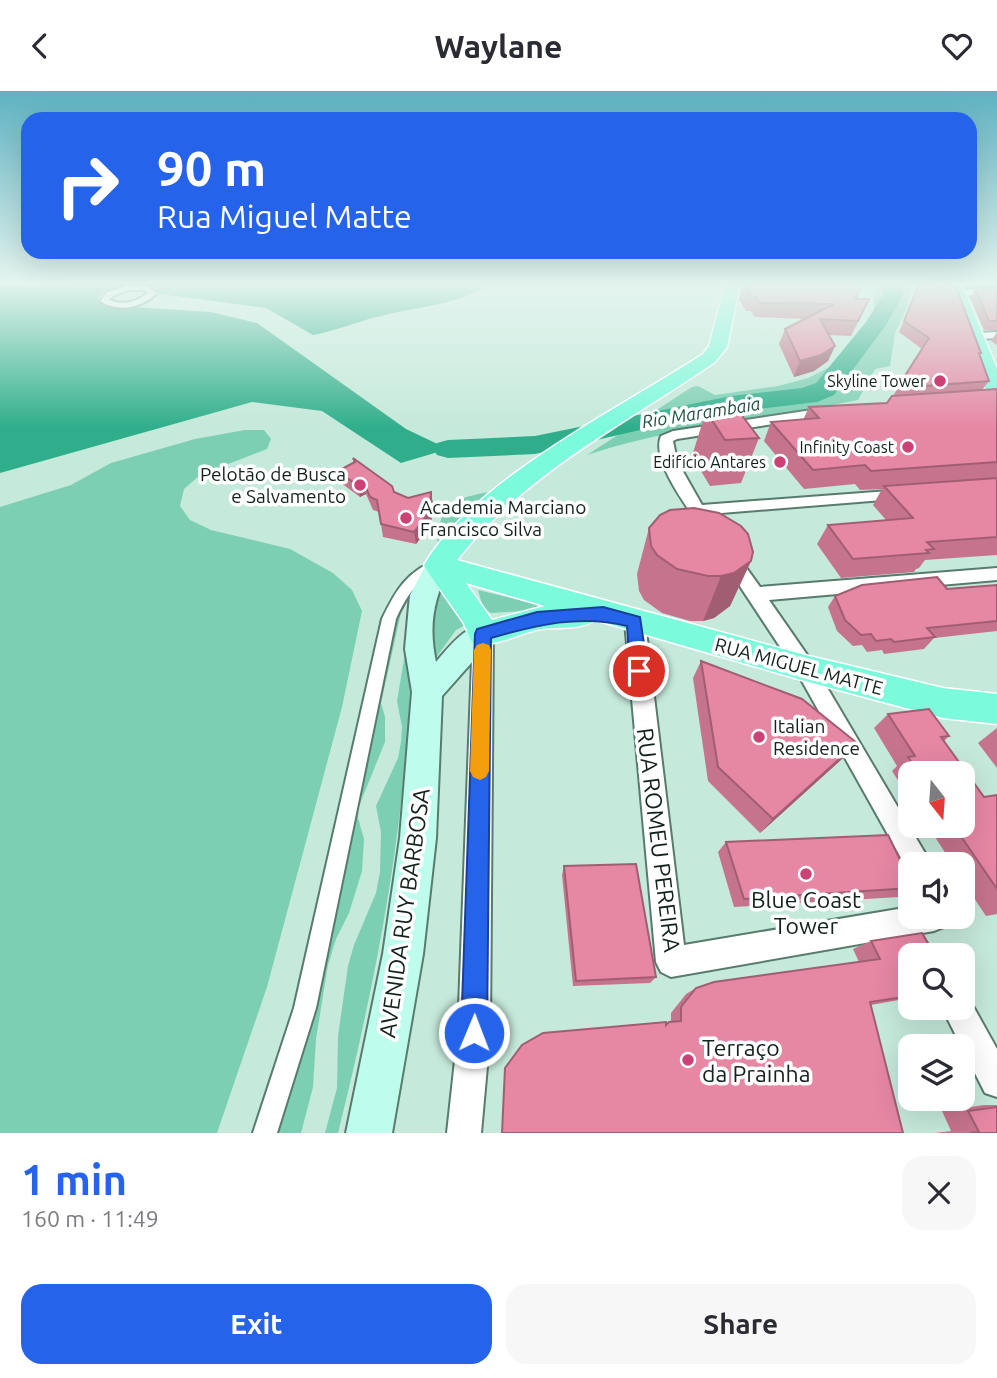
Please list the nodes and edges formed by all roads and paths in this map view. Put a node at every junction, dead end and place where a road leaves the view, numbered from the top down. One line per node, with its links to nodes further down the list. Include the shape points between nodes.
1 (720, 331): 9 (main road, via 715,352 526,477 471,523)
2 (974, 331): 4 (main road)
3 (997, 335): 4 (street)
4 (976, 336): 5 (main road)
5 (992, 397)
6 (843, 410): 8 (street, via 666,439 671,467)
7 (915, 494): 8 (street)
8 (698, 510): 11 (street)
9 (438, 565): 12 (main road, RUA MIGUEL MATTE); 14 (main road); 16 (main road, AVENIDA RUY BARBOSA, via 423,595 420,619 419,649); 22 (street, via 419,572 402,590 389,619 305,1008)
10 (997, 574): 11 (street)
11 (755, 594): 15 (street)
12 (603, 613): 13 (main road, RUA MIGUEL MATTE); 14 (main road, RUA MIGUEL MATTE, via 537,618)
13 (635, 622): 15 (main road, RUA MIGUEL MATTE); 19 (street, RUA ROMEU PEREIRA, via 671,962)
14 (483, 634): 16 (main road); 24 (street, via 474,1033)
15 (805, 668): 17 (main road, RUA MIGUEL MATTE, via 943,703); 18 (street)
16 (427, 692): 23 (main road, AVENIDA RUY BARBOSA, via 416,851 403,954)
17 (997, 709)
18 (911, 852)
19 (898, 923)
20 (964, 1020): 21 (street)
21 (997, 1081)
22 (265, 1133)
23 (369, 1133)
24 (464, 1133)

